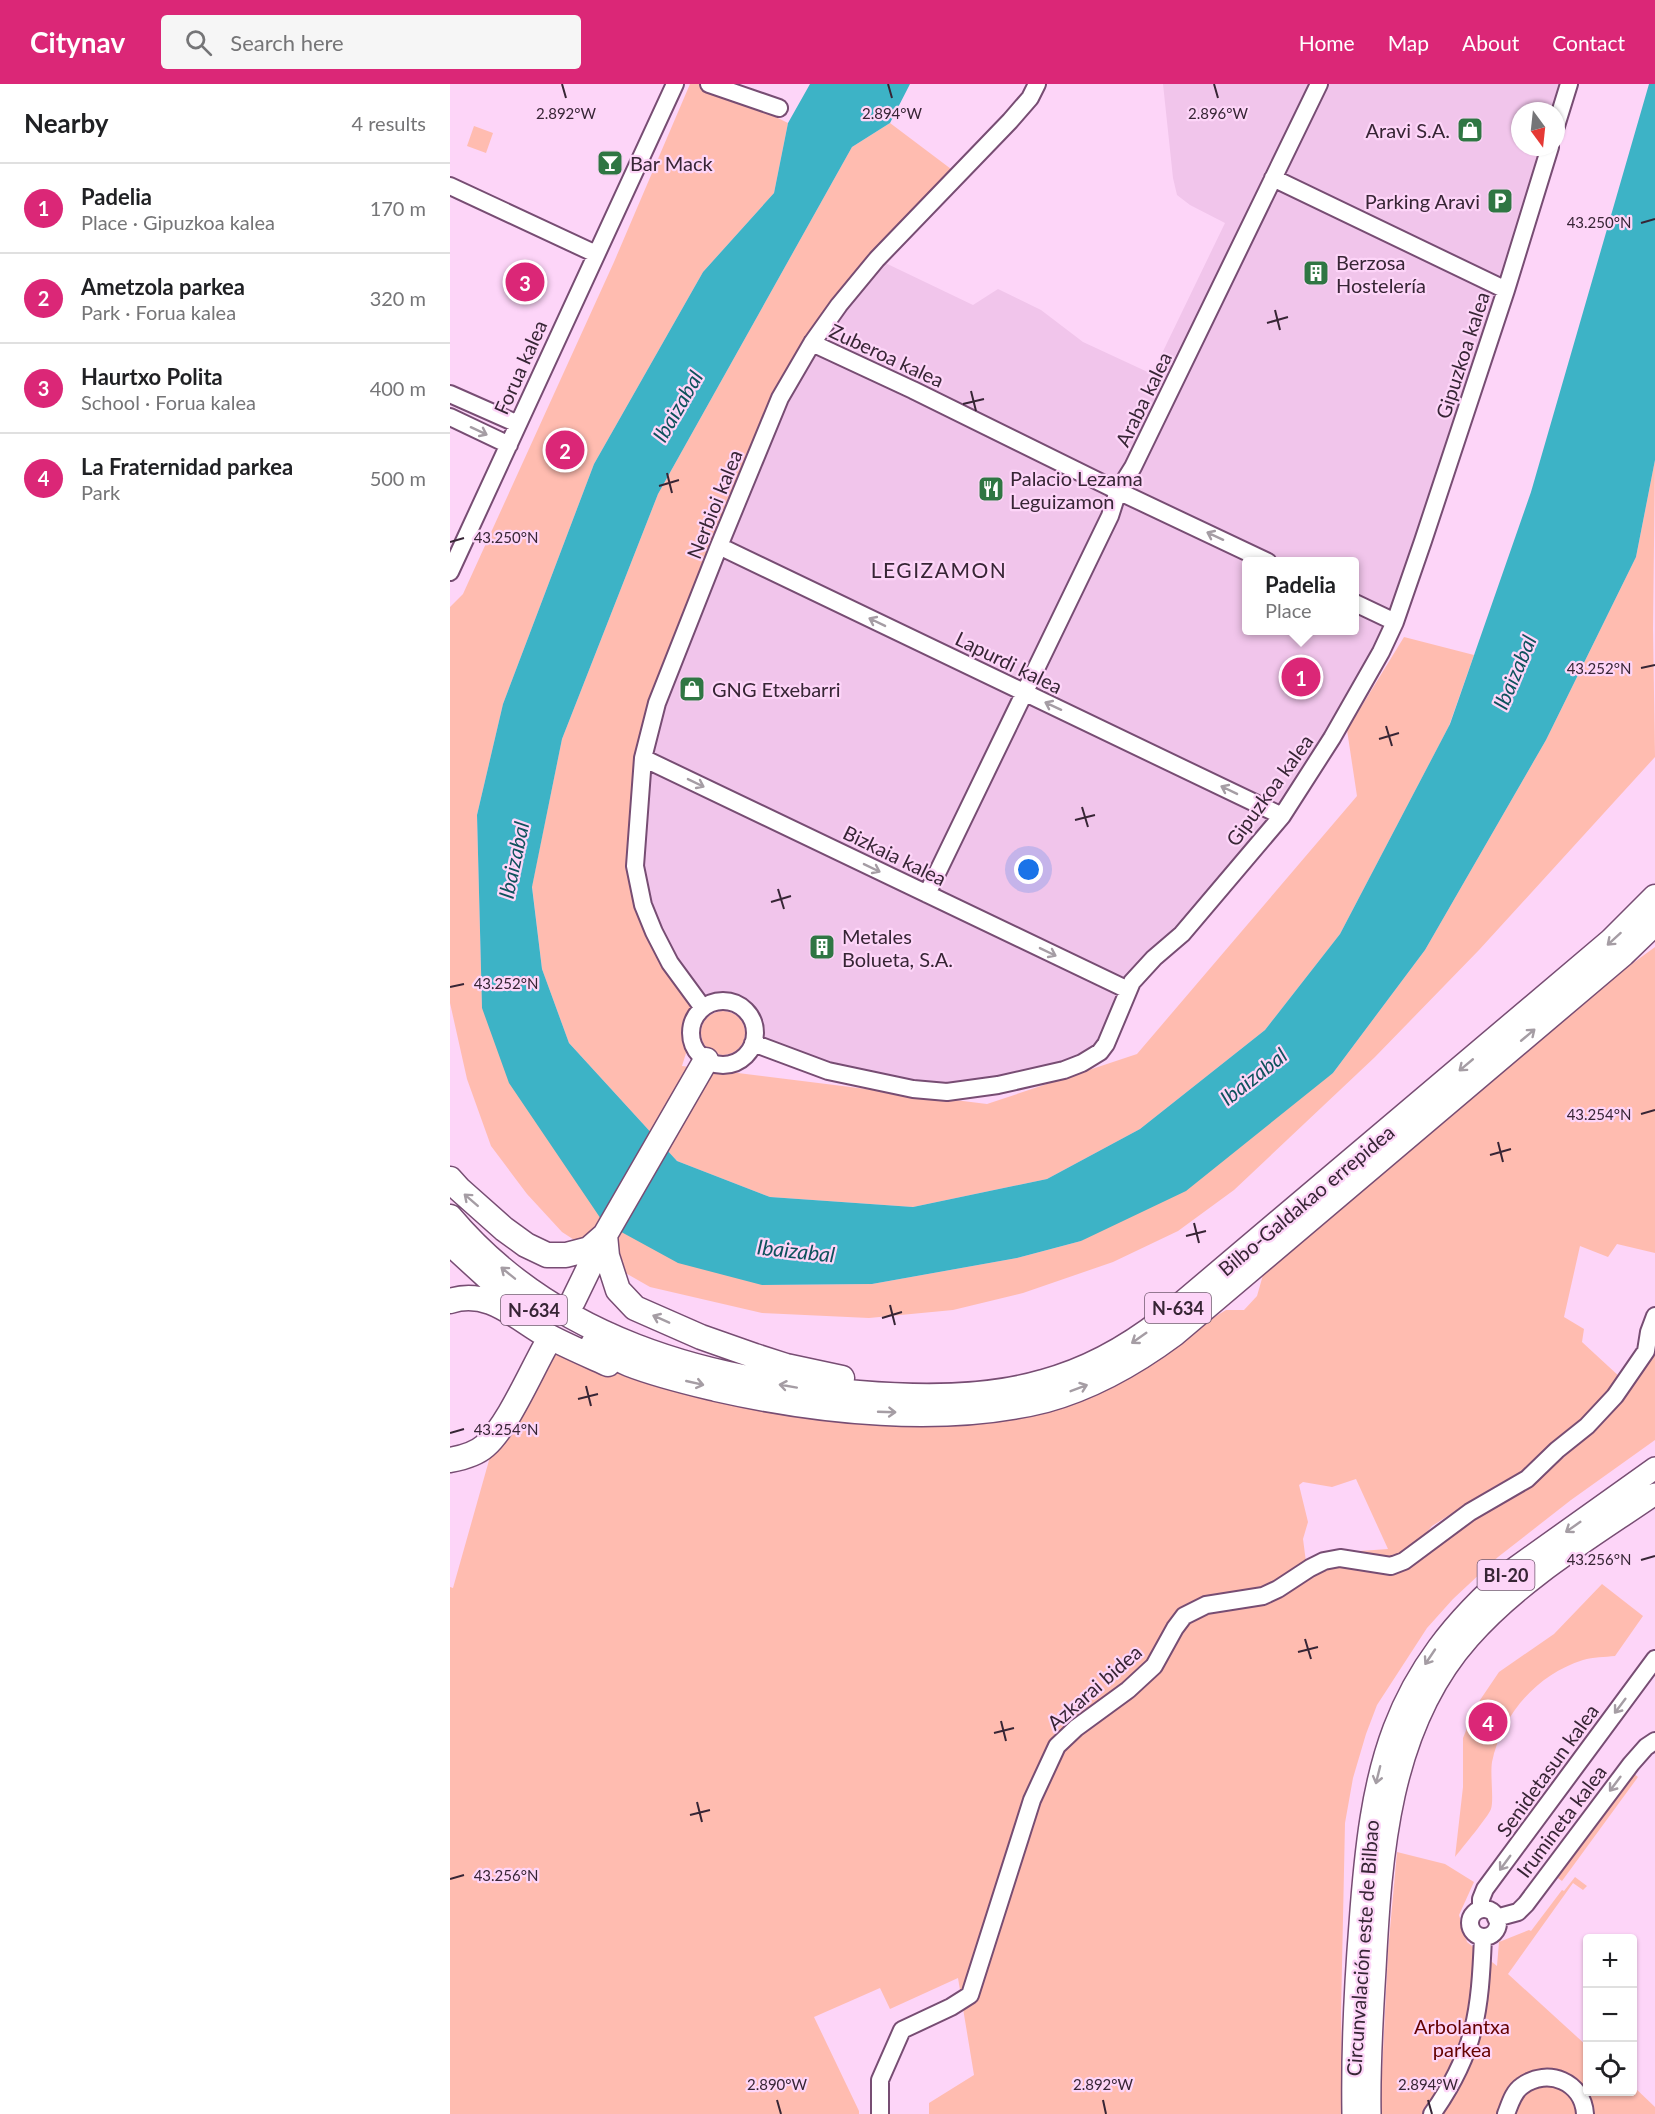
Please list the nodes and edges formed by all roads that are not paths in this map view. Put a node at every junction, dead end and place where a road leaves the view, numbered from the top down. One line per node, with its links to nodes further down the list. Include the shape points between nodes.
1 (675, 84): 11 (street, Forua kalea)
2 (709, 84): 7 (street)
3 (1037, 84): 13 (street, Nerbioi kalea, via 1011,121 877,259)
4 (1318, 84): 9 (street, Araba kalea)
5 (1569, 84): 6 (street)
6 (1563, 102)
7 (779, 108)
8 (1547, 156): 12 (street, Gipuzkoa kalea)
9 (1273, 178): 12 (street); 18 (street, Araba kalea)
10 (450, 186): 11 (street)
11 (596, 254): 16 (street, Forua kalea)
12 (1506, 290): 23 (street, Gipuzkoa kalea)
13 (812, 343): 18 (street, Zuberoa kalea); 19 (street, Nerbioi kalea, via 780,398)
14 (450, 394): 16 (street)
15 (450, 417): 17 (street, one-way to 17)
16 (518, 424): 17 (street, Forua kalea)
17 (509, 445): 21 (street, Forua kalea)
18 (1118, 492): 20 (street, Zuberoa kalea, one-way to 18); 24 (street, Araba kalea)
19 (719, 546): 24 (street, Lapurdi kalea, one-way to 19); 25 (street, Nerbioi kalea, via 657,702)
20 (1259, 557)
21 (451, 571)
22 (1359, 605): 23 (street)
23 (1395, 622): 26 (street, Gipuzkoa kalea, via 1332,738)
24 (1024, 693): 26 (street, Lapurdi kalea, one-way to 24); 27 (street, Araba kalea)
25 (644, 758): 27 (street, Bizkaia kalea, one-way to 27); 31 (street, Nerbioi kalea, via 635,867 643,905 670,963)
26 (1282, 816): 30 (street, Gipuzkoa kalea, via 1182,934 1141,971)
27 (927, 894): 30 (street, Bizkaia kalea, one-way to 30)
28 (1655, 897): 43 (highway, Bilbo-Galdakao errepidea / N-634, one-way to 43, via 1611,941 1163,1320 1131,1344)
29 (1655, 923): 42 (highway, Bilbo-Galdakao errepidea / N-634, one-way to 29, via 751,1397 881,1412 996,1410 1048,1399 1093,1383 1128,1366 1174,1334)
30 (1128, 990): 32 (street, Gipuzkoa kalea, via 1106,1044 1082,1063 998,1085 957,1091 912,1089 828,1071)
31 (703, 1008): 32 (street, via 726,1001 743,1008 754,1024); 33 (street, via 692,1024 691,1037)
32 (753, 1042): 33 (street, via 737,1062 724,1065)
33 (706, 1060): 36 (highway)
34 (450, 1179): 36 (highway, one-way to 34, via 589,1249 547,1255 504,1229)
35 (450, 1217): 43 (highway, Bilbo-Galdakao errepidea / N-634, one-way to 35, via 1017,1389 882,1395 793,1387 692,1365 621,1342 555,1308 499,1266)
36 (605, 1234): 38 (highway); 43 (highway, one-way to 36, via 970,1382 921,1383 834,1377 786,1366 701,1337 635,1308 618,1290 607,1256)
37 (450, 1243): 42 (highway, Bilbo-Galdakao errepidea / N-634, via 508,1296)
38 (573, 1300)
39 (450, 1301): 42 (highway, via 471,1297 490,1302 546,1335 611,1365)
40 (1655, 1316): 58 (street, Azkarai bidea, via 1646,1351 1615,1395 1587,1426 1527,1479 1470,1512 1404,1562 1391,1566 1340,1558 1324,1561 1263,1596 1206,1605 1184,1616 1154,1666 1057,1746 1032,1800 970,1995 902,2030 880,2080)
41 (545, 1347): 45 (highway, via 497,1432 483,1448)
42 (629, 1364)
43 (1086, 1367)
44 (1655, 1452): 49 (main road, via 1621,1479)
45 (450, 1460)
46 (1655, 1468): 49 (main road, Circunvalación este de Bilbao / BI-20)
47 (1655, 1494): 50 (main road, Circunvalación este de Bilbao / BI-20)
48 (1655, 1506): 50 (main road)
49 (1594, 1512): 52 (main road, Circunvalación este de Bilbao / BI-20, one-way to 52, via 1512,1570 1475,1603 1442,1641 1408,1693)
50 (1513, 1596): 52 (main road, Circunvalación este de Bilbao / BI-20, via 1461,1648 1430,1696)
51 (1655, 1659): 55 (street, Senidetasun kalea, one-way to 55, via 1485,1889)
52 (1406, 1723): 54 (main road, Circunvalación este de Bilbao / BI-20, via 1401,1767)
53 (1655, 1741): 56 (street, Irumineta kalea, one-way to 56, via 1631,1764 1526,1904 1518,1912)
54 (1374, 1857): 59 (main road, Circunvalación este de Bilbao / BI-20, via 1355,2008); 60 (main road, Circunvalación este de Bilbao / BI-20, via 1379,1901)
55 (1481, 1909): 56 (street); 57 (street, via 1472,1914 1469,1924 1474,1933)
56 (1497, 1918): 57 (street, via 1495,1931)
57 (1483, 1937): 61 (street, via 1481,1982 1471,2040 1464,2060)
58 (879, 2114)
59 (1353, 2114)
60 (1370, 2114)
61 (1432, 2114)
62 (1506, 2114): 63 (street, via 1521,2086 1536,2078 1550,2077 1569,2083 1584,2103)
63 (1585, 2114)

